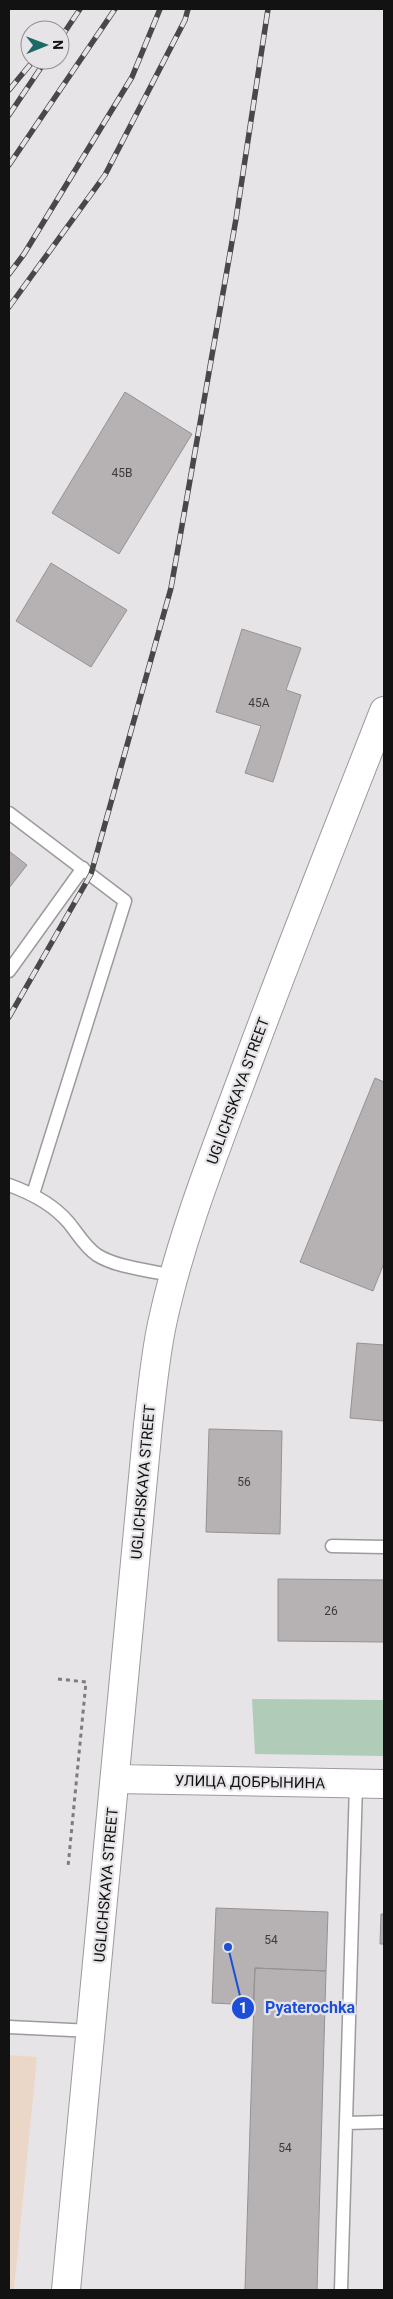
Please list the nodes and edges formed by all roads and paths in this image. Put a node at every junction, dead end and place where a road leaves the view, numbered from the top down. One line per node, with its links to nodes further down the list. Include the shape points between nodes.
1 (384, 711): 7 (street, UGLICHSKAYA STREET, via 216,1148)
2 (9, 812): 3 (lane)
3 (83, 868): 4 (lane); 6 (lane, via 125,901)
4 (9, 971)
5 (9, 1185): 6 (lane)
6 (33, 1194): 7 (lane, via 68,1221 82,1241 97,1254 114,1262)
7 (174, 1276): 11 (street, UGLICHSKAYA STREET, via 154,1370)
8 (332, 1546): 9 (lane)
9 (384, 1547)
10 (58, 1680): 14 (path, via 86,1682)
11 (116, 1779): 12 (street, УЛИЦА ДОБРЫНИНА); 16 (street, UGLICHSKAYA STREET)
12 (356, 1784): 13 (street, УЛИЦА ДОБРЫНИНА); 18 (lane)
13 (384, 1784)
14 (68, 1867)
15 (9, 2027): 16 (lane)
16 (92, 2032): 19 (street, UGLICHSKAYA STREET)
17 (384, 2122): 18 (lane)
18 (346, 2123): 20 (lane)
19 (66, 2290)
20 (341, 2290)

